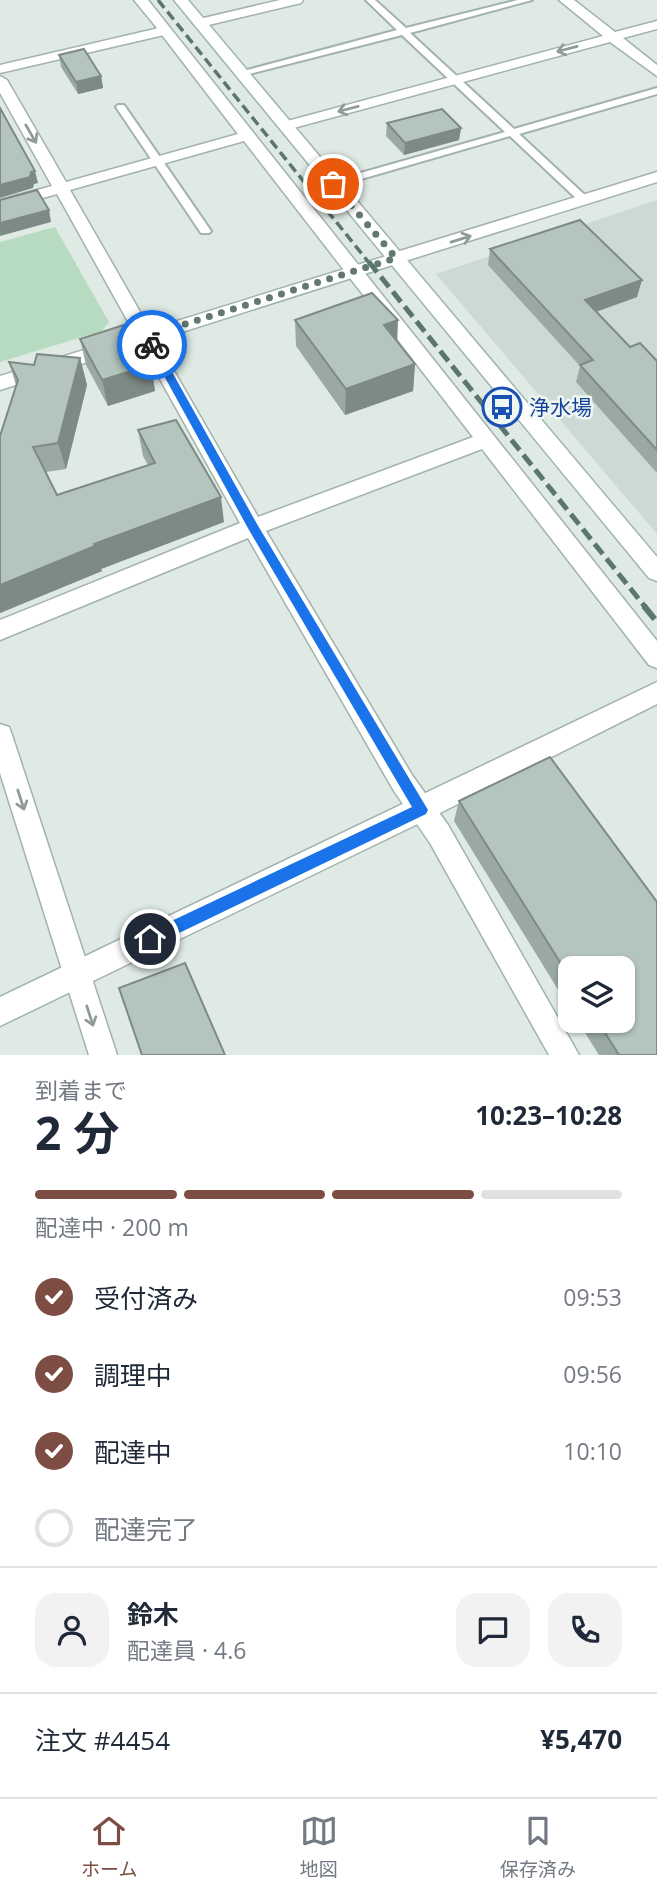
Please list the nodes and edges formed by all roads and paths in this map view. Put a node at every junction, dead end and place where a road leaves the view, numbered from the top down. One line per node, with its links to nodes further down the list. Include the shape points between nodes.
1 (141, 0): 9 (street)
2 (181, 0): 7 (street)
3 (296, 0): 7 (street)
4 (370, 0): 10 (lane)
5 (528, 0): 10 (lane)
6 (566, 0): 11 (street)
7 (201, 23): 14 (street)
8 (657, 25): 11 (street)
9 (162, 31): 12 (street); 21 (street)
10 (402, 32): 14 (lane); 16 (lane)
11 (612, 37): 13 (street); 16 (street, one-way to 16)
12 (0, 69)
13 (657, 72)
14 (241, 73): 19 (street)
15 (0, 80): 25 (street, one-way to 25)
16 (456, 80): 19 (street, one-way to 19); 20 (lane)
17 (657, 91): 20 (lane)
18 (121, 107): 22 (lane)
19 (285, 126): 24 (street)
20 (512, 133): 24 (lane); 26 (lane)
21 (247, 136): 22 (street); 30 (street)
22 (157, 161): 25 (street); 28 (lane)
23 (657, 177): 26 (street)
24 (333, 184): 29 (street)
25 (62, 188): 27 (street); 31 (street)
26 (584, 200): 29 (street, one-way to 26)
27 (0, 205)
28 (205, 231)
29 (396, 258): 30 (street); 35 (street)
30 (353, 272): 31 (street); 33 (street)
31 (147, 336): 32 (street); 34 (street)
32 (0, 383)
33 (485, 440): 34 (street); 37 (street)
34 (253, 527): 36 (street); 40 (street)
35 (657, 572)
36 (0, 630)
37 (657, 658)
38 (657, 692): 40 (street)
39 (0, 734): 41 (street, one-way to 41)
40 (421, 810): 41 (street); 44 (street)
41 (76, 974): 42 (street); 43 (street, one-way to 43)
42 (0, 1012)
43 (103, 1055)
44 (565, 1055)

